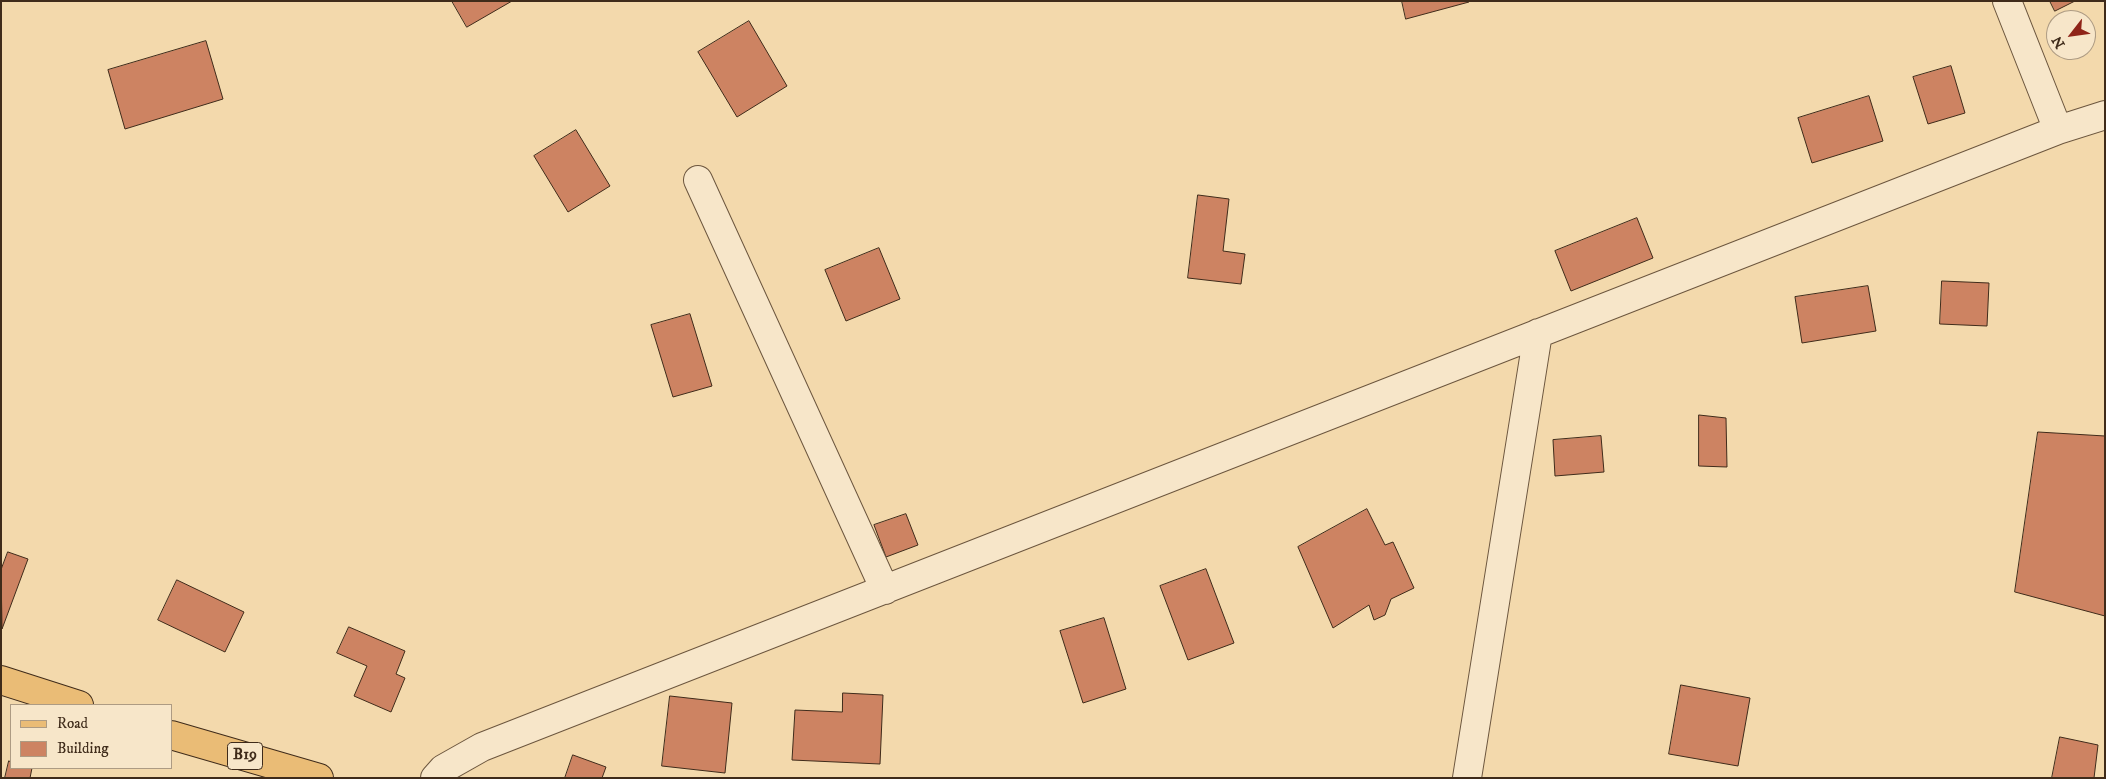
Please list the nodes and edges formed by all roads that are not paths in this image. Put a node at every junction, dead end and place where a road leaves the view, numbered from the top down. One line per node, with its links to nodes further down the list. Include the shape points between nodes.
1 (2007, 1): 3 (street)
2 (2105, 115): 3 (street)
3 (2058, 130): 5 (street)
4 (698, 180): 6 (street)
5 (1538, 333): 6 (street); 12 (street)
6 (885, 590): 11 (street, via 482,747 443,769)
7 (1, 680): 8 (main road)
8 (75, 704)
9 (172, 735): 10 (main road, B19)
10 (318, 778)
11 (434, 778)
12 (1467, 778)

